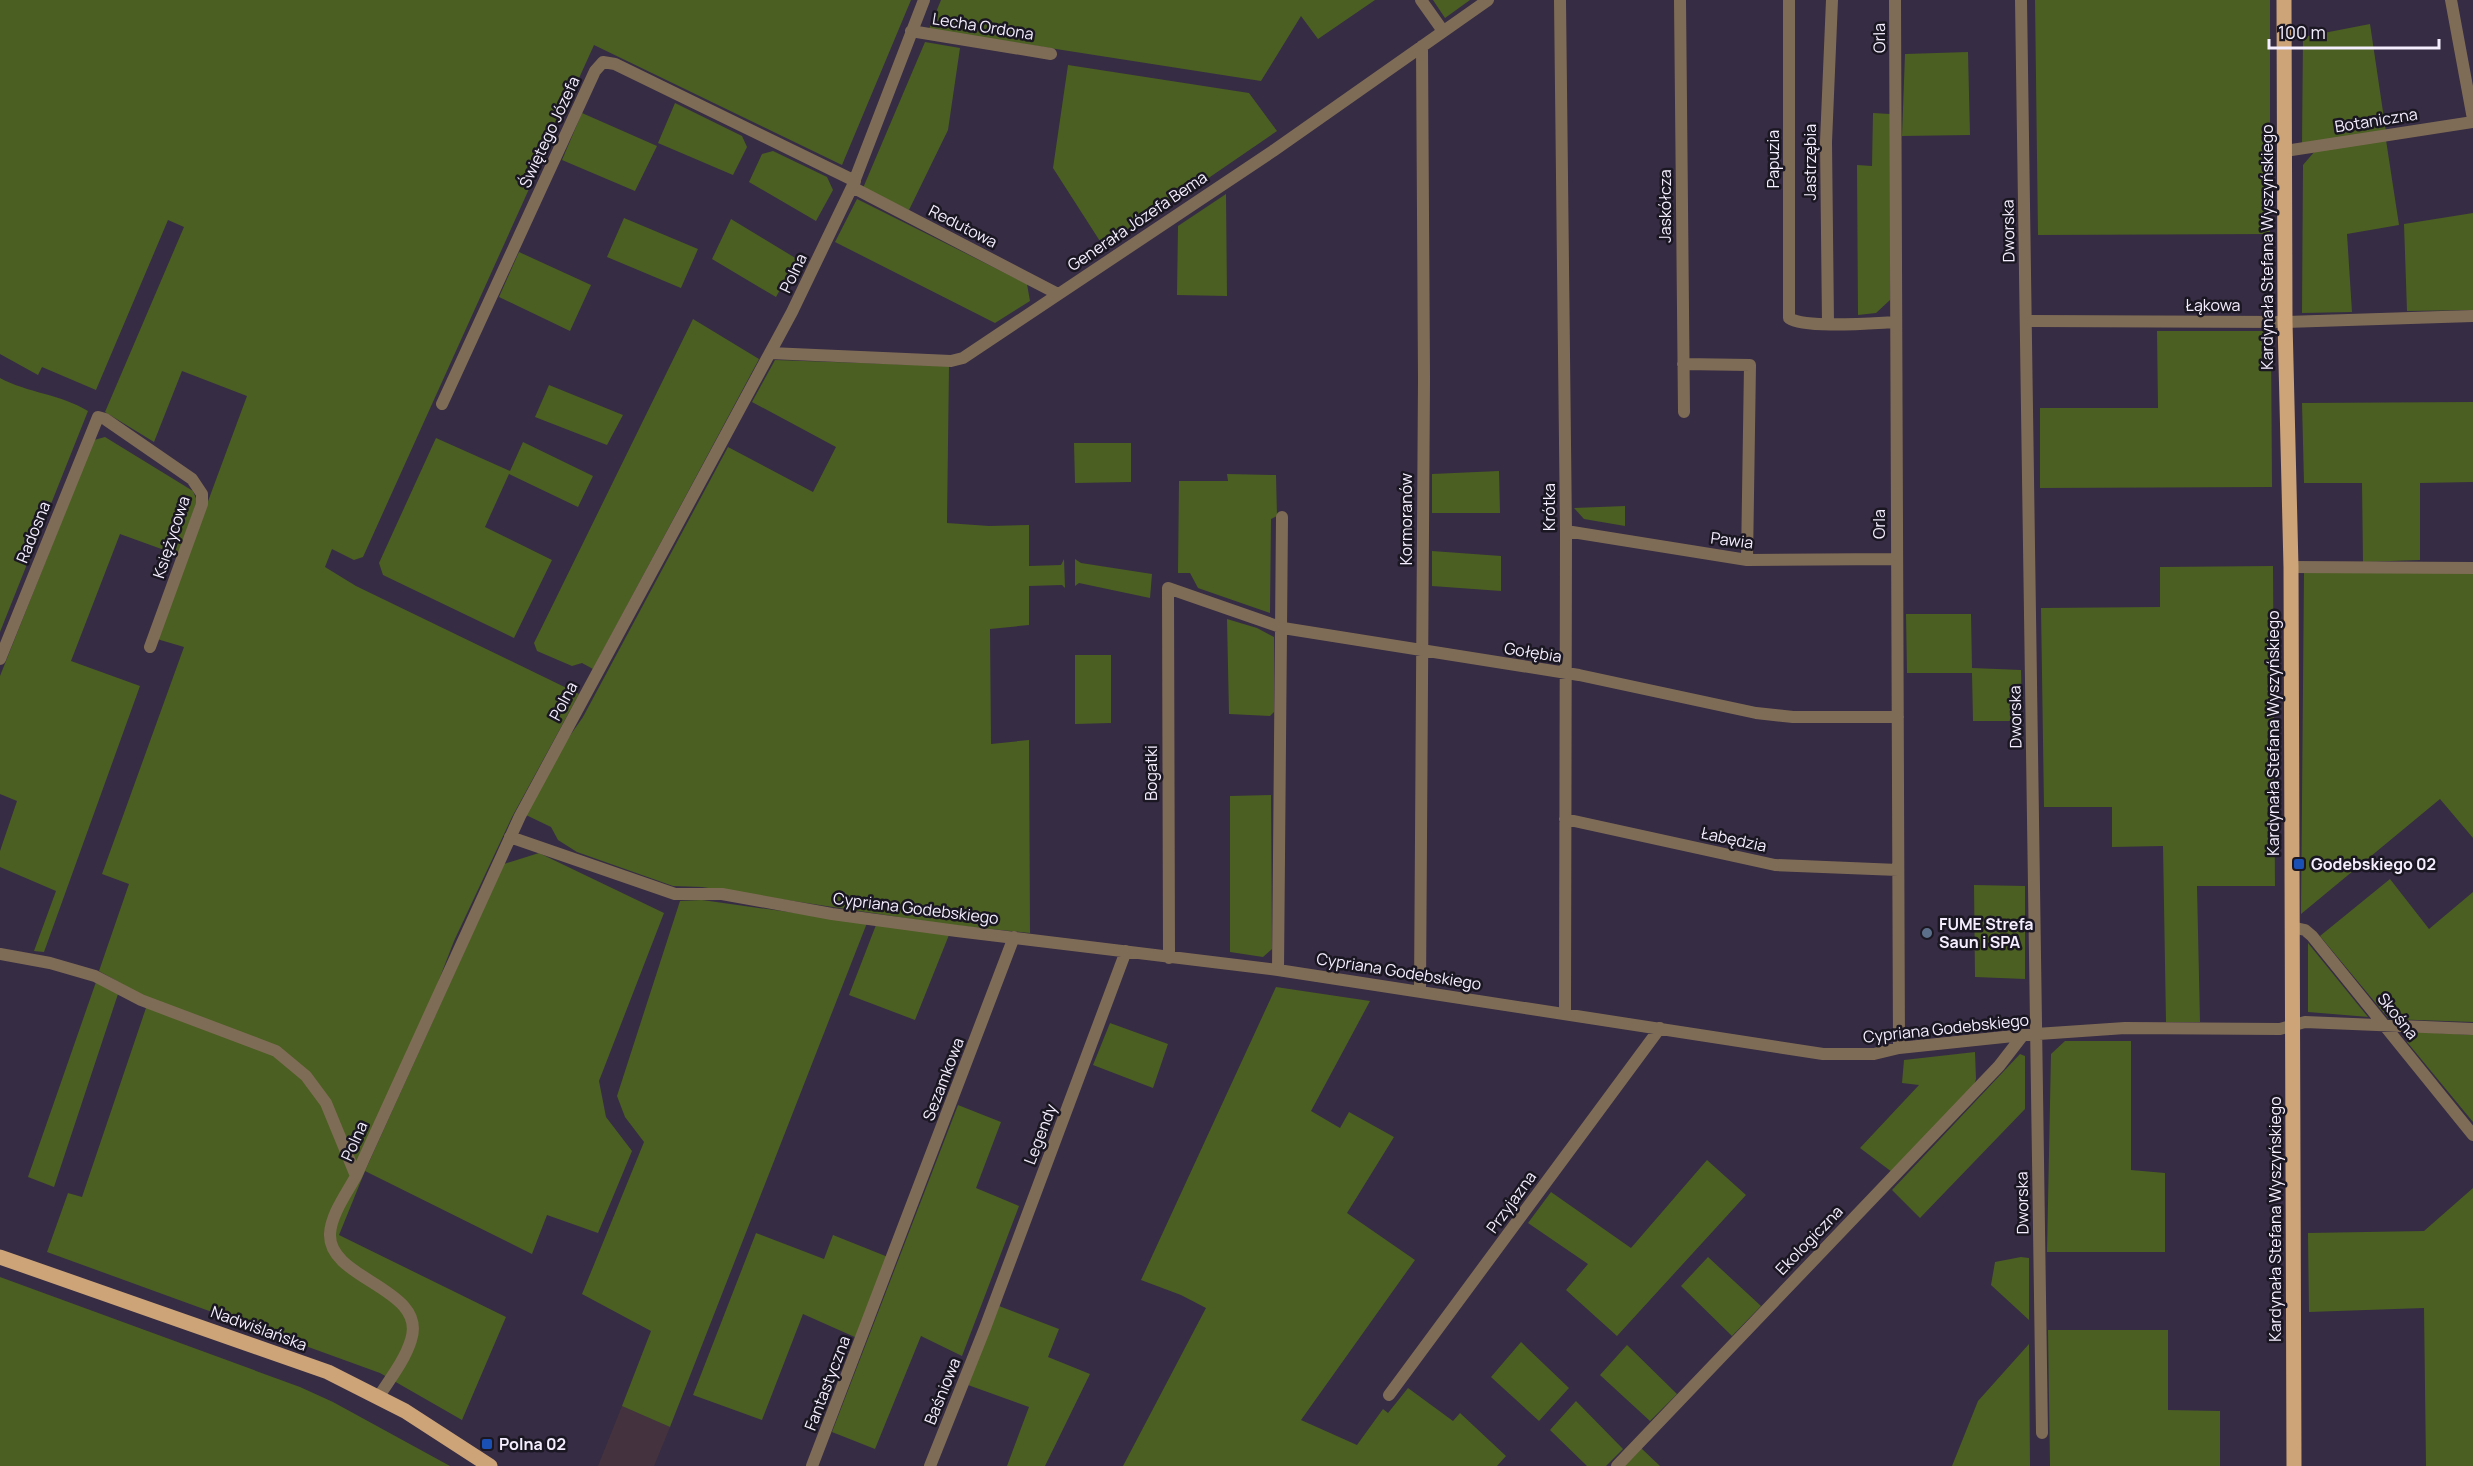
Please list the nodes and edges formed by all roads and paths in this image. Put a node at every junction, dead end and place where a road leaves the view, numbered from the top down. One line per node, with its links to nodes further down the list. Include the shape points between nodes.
1 (924, 0): 12 (street, Polna)
2 (1421, 0): 13 (street)
3 (1488, 0): 13 (street, Generała Józefa Bema)
4 (1560, 0): 31 (street, Krótka)
5 (1680, 0): 26 (street, Jaskółcza)
6 (1789, 0): 24 (street, Papuzia, via 1790,318)
7 (1832, 0): 24 (street, Jastrzębia, via 1826,142)
8 (1895, 0): 22 (street, Orla)
9 (2021, 0): 21 (street, Dworska)
10 (2284, 0): 17 (main road, Kardynała Stefana Wyszyńskiego)
11 (2451, 0): 16 (street)
12 (911, 31): 15 (street, Lecha Ordona); 18 (street, Polna)
13 (1443, 31): 14 (street, Generała Józefa Bema)
14 (1422, 46): 19 (street, Generała Józefa Bema); 39 (street, Kormoranów)
15 (1051, 54)
16 (2473, 121): 17 (street, Botaniczna)
17 (2285, 151): 23 (main road, Kardynała Stefana Wyszyńskiego)
18 (854, 184): 19 (street, Redutowa); 25 (street, Polna); 27 (street, Świętego Józefa, via 615,64 603,62)
19 (1058, 294): 25 (street, Generała Józefa Bema, via 963,358 951,361)
20 (2473, 316): 23 (street, Łąkowa)
21 (2026, 321): 23 (street, Łąkowa); 58 (street, Dworska)
22 (1895, 322): 24 (street); 32 (street, Orla)
23 (2285, 322): 34 (main road, Kardynała Stefana Wyszyńskiego)
24 (1828, 324)
25 (770, 354): 44 (street, Polna)
26 (1683, 364): 28 (street, Jaskółcza); 33 (street, via 1749,365)
27 (442, 404)
28 (1684, 412)
29 (98, 417): 38 (street, Księżycowa, via 192,479 202,494 202,504); 40 (street, Radosna)
30 (1282, 517): 37 (street)
31 (1566, 531): 33 (street, Pawia); 41 (street, Krótka)
32 (1896, 559): 33 (street, Pawia); 42 (street, Orla)
33 (1747, 560)
34 (2291, 567): 35 (street); 46 (main road, Kardynała Stefana Wyszyńskiego)
35 (2473, 568)
36 (1168, 588): 37 (street, Gołębia); 50 (street, Bogatki)
37 (1283, 628): 39 (street, Gołębia); 51 (street)
38 (150, 647)
39 (1422, 651): 41 (street, Gołębia); 52 (street, Kormoranów)
40 (0, 659)
41 (1565, 674): 42 (street, Gołębia, via 1756,713); 43 (street, Krótka)
42 (1898, 717): 45 (street, Orla)
43 (1565, 819): 45 (street, Łabędzia, via 1775,865); 53 (street, Krótka)
44 (510, 837): 47 (street, Cypriana Godebskiego, via 675,894 722,894 843,915); 62 (street, Polna)
45 (1898, 870): 60 (street, Orla)
46 (2290, 927): 54 (street, Skośna, via 2312,936); 55 (main road, Kardynała Stefana Wyszyńskiego)
47 (1014, 937): 48 (street, Cypriana Godebskiego); 64 (street, Sezamkowa)
48 (1126, 951): 50 (street, Cypriana Godebskiego); 65 (street, Legendy)
49 (0, 954): 62 (street, via 95,976 141,1000 276,1051 306,1076 326,1103)
50 (1169, 958): 51 (street, Cypriana Godebskiego)
51 (1278, 970): 52 (street, Cypriana Godebskiego)
52 (1420, 991): 53 (street, Cypriana Godebskiego)
53 (1565, 1013): 56 (street, Cypriana Godebskiego)
54 (2384, 1024): 55 (street, Cypriana Godebskiego, via 2305,1022); 57 (street, Cypriana Godebskiego); 61 (street, Skośna)
55 (2291, 1026): 58 (street, Cypriana Godebskiego, via 2125,1028); 73 (main road, Kardynała Stefana Wyszyńskiego)
56 (1660, 1028): 60 (street, Cypriana Godebskiego, via 1823,1054 1874,1054); 66 (street, Przyjazna)
57 (2473, 1029)
58 (2037, 1034): 59 (street, Cypriana Godebskiego); 68 (street, Dworska)
59 (2023, 1035): 60 (street, Cypriana Godebskiego); 72 (street, Ekologiczna, via 1999,1066)
60 (1899, 1048)
61 (2473, 1135)
62 (356, 1176): 67 (street, Polna, via 335,1217 331,1245 348,1267 386,1290 402,1305 411,1321 412,1338 405,1355)
63 (0, 1257): 67 (main road, Nadwiślańska, via 285,1355)
64 (872, 1312): 70 (street, Fantastyczna)
65 (985, 1328): 71 (street, Baśniowa)
66 (1389, 1395)
67 (379, 1396): 69 (main road, Nadwiślańska)
68 (2042, 1433)
69 (490, 1466)
70 (812, 1466)
71 (930, 1466)
72 (1617, 1466)
73 (2294, 1466)

